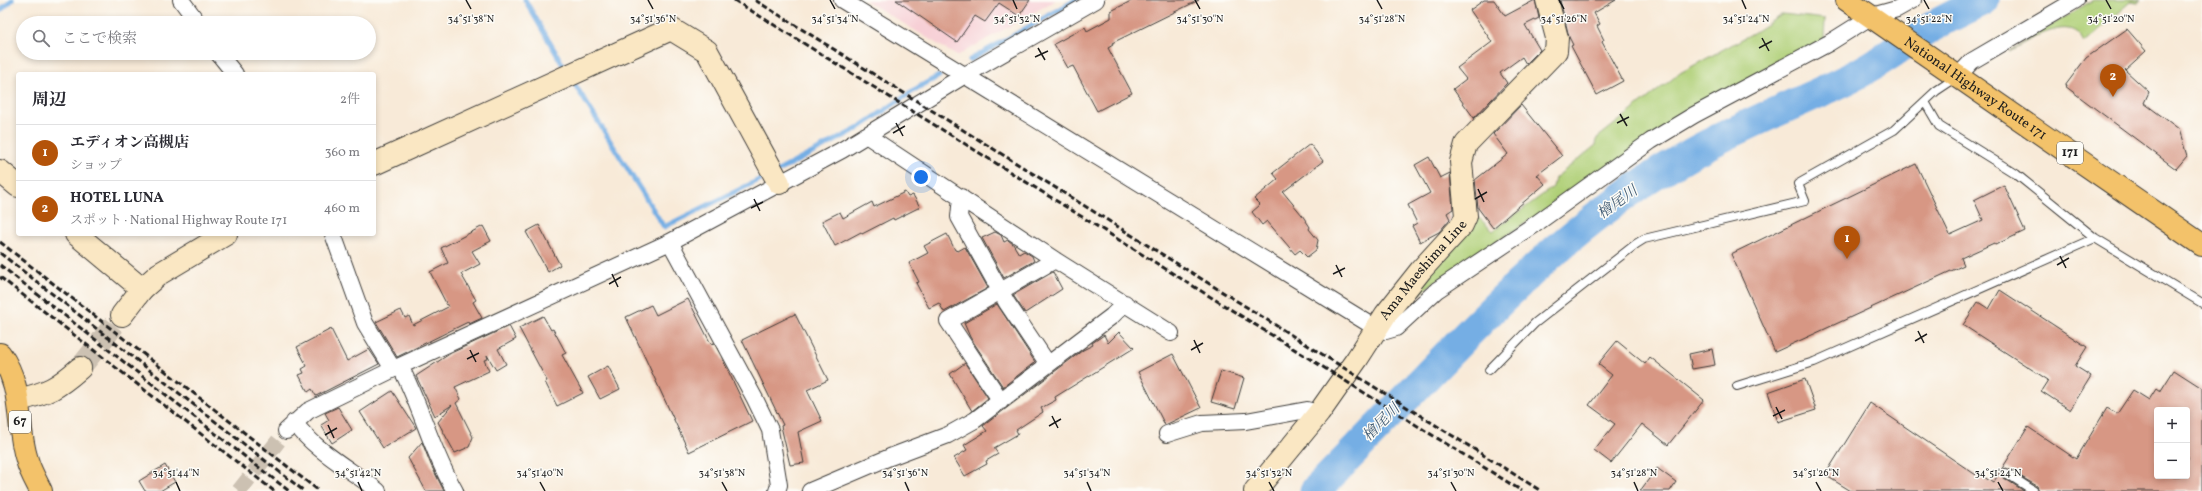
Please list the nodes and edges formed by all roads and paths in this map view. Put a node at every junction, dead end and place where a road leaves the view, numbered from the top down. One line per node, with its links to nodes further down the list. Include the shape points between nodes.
1 (181, 0): 8 (street)
2 (842, 0): 12 (street)
3 (1096, 0): 12 (street)
4 (1547, 0): 33 (street, Ama Maeshima Line, via 1557,38 1556,51 1466,144 1461,162 1465,221 1421,270)
5 (1847, 0): 9 (main road, National Highway Route 171 / 171)
6 (1913, 0): 9 (street)
7 (2076, 0): 13 (street, via 1972,61)
8 (193, 16)
9 (1876, 20): 13 (main road, National Highway Route 171 / 171); 33 (street, via 1651,140 1437,290 1396,328 1386,331)
10 (224, 60): 11 (street)
11 (233, 72)
12 (965, 75): 15 (street); 33 (street)
13 (1958, 76): 14 (lane); 26 (main road, National Highway Route 171 / 171)
14 (1925, 102): 24 (lane, via 1939,126 2016,174); 39 (lane, via 1894,130 1798,184 1805,201 1644,239 1536,323)
15 (866, 135): 18 (street); 20 (street)
16 (376, 163): 18 (street, via 671,29 707,51)
17 (0, 171): 19 (street)
18 (779, 183): 25 (street)
19 (16, 184)
20 (961, 197): 27 (street); 29 (street, via 960,216)
21 (78, 236): 28 (street)
22 (223, 236): 28 (street, via 159,274)
23 (334, 236): 38 (street, via 365,323)
24 (2095, 238): 31 (lane); 40 (lane, via 1814,362)
25 (670, 242): 38 (street); 49 (street, via 770,430 779,485)
26 (2202, 245)
27 (1055, 260): 29 (street); 30 (street)
28 (142, 289): 32 (street)
29 (1001, 291): 36 (street); 42 (street, via 948,321)
30 (1125, 303): 34 (street); 36 (street, via 1112,316)
31 (2202, 303)
32 (122, 315)
33 (1376, 328): 43 (street, Ama Maeshima Line)
34 (1171, 333)
35 (0, 354): 41 (main road, 67, via 10,374)
36 (1048, 364): 42 (street)
37 (80, 368): 41 (street, via 63,383 47,392)
38 (397, 368): 47 (street, via 308,411 290,427); 48 (street, via 415,395)
39 (1489, 370)
40 (1737, 386)
41 (18, 400): 46 (main road, 67, via 27,460)
42 (1001, 401): 50 (street, via 948,435)
43 (1319, 412): 44 (street, via 1307,410 1246,421 1202,423); 51 (street, Ama Maeshima Line)
44 (1167, 434)
45 (2006, 473): 52 (lane)
46 (41, 491)
47 (378, 491)
48 (455, 491)
49 (777, 491)
50 (810, 491)
51 (1255, 491)
52 (2034, 491)

